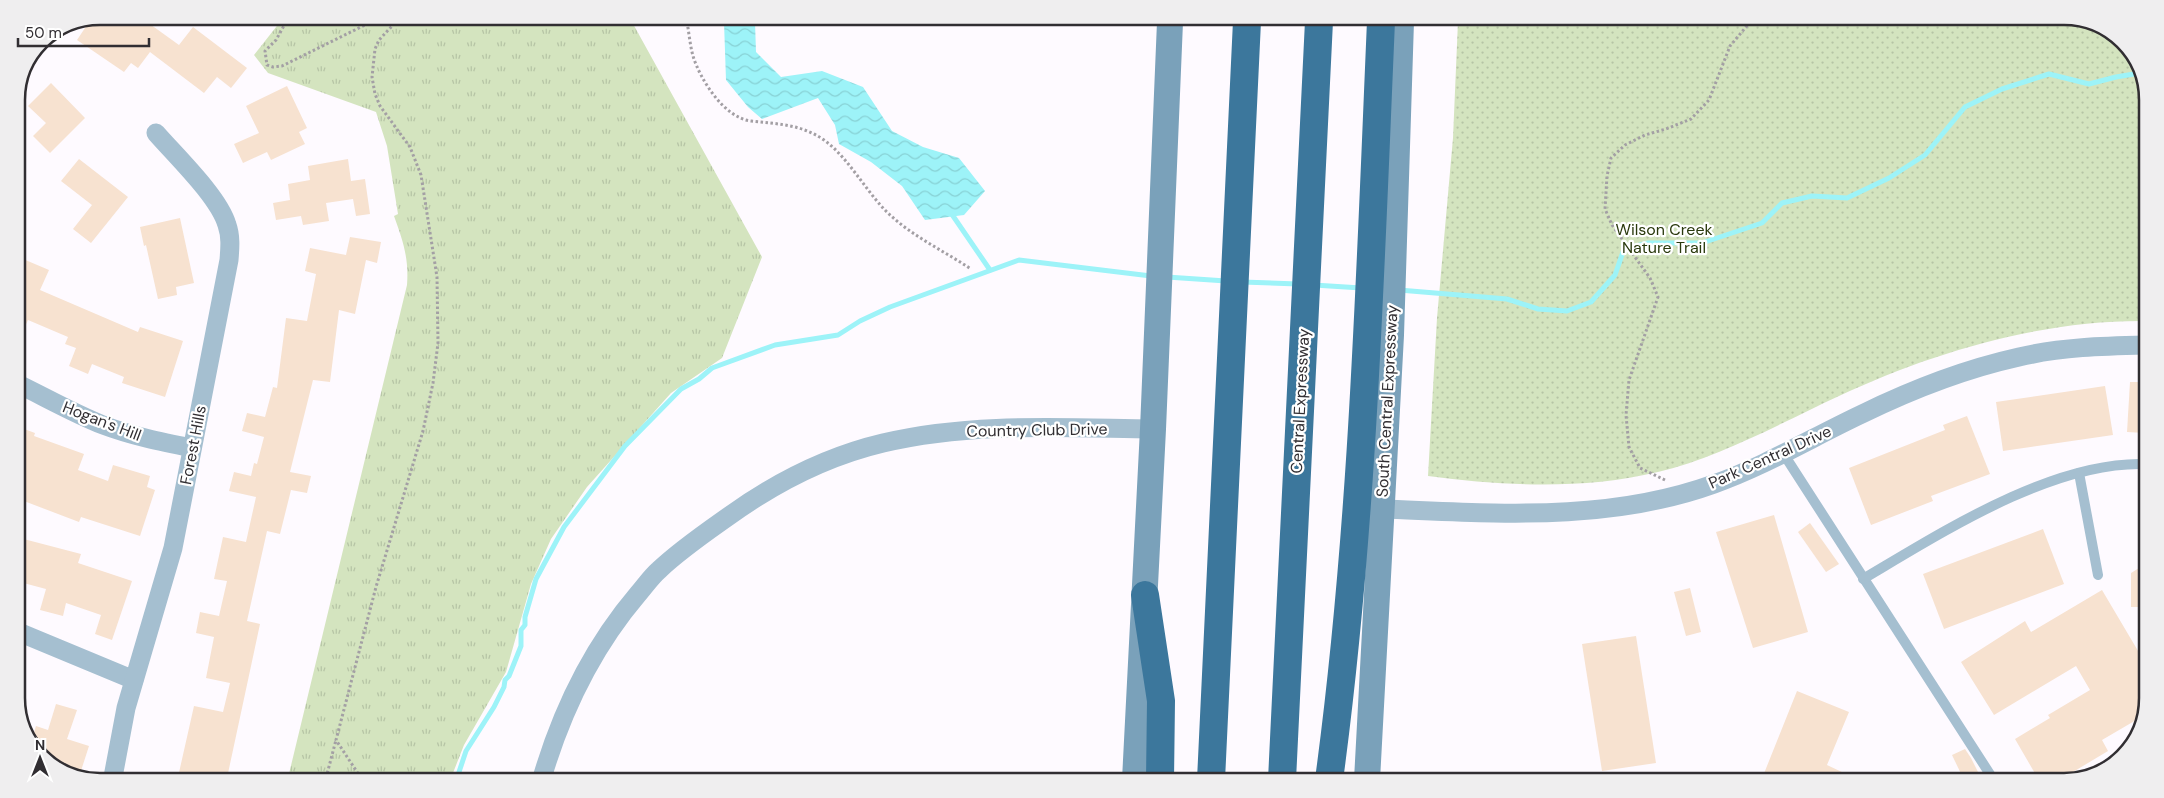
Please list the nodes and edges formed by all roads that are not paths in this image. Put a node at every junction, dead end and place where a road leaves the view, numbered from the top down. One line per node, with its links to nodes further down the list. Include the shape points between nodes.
1 (1170, 25): 11 (main road)
2 (1247, 25): 26 (highway)
3 (1319, 25): 27 (highway, Central Expressway)
4 (1381, 25): 7 (highway)
5 (1401, 25): 7 (main road)
6 (156, 133): 12 (street, Forest Hills, via 219,208 227,224 230,241 226,277)
7 (1382, 256): 8 (highway)
8 (1379, 335): 16 (main road, South Central Expressway); 28 (highway)
9 (2139, 345): 13 (street, Park Central Drive, via 2068,349 2019,357 1970,371 1863,413)
10 (25, 388): 12 (street, Hogan's Hill, via 104,425)
11 (1153, 429): 19 (main road); 23 (street, Country Club Drive, via 1004,427 915,436 850,452 768,490 658,571 617,619 577,687)
12 (192, 448): 21 (street, Forest Hills, via 170,562)
13 (1782, 453): 16 (street, Park Central Drive, via 1714,484 1620,508 1568,513); 18 (lane)
14 (2139, 464): 15 (lane, via 2120,463)
15 (2079, 473): 17 (lane); 18 (lane, via 2013,496 1951,527)
16 (1382, 509): 29 (main road, South Central Expressway)
17 (2098, 575)
18 (1863, 578): 30 (lane)
19 (1145, 595): 24 (main road); 25 (highway, via 1162,701)
20 (25, 635): 21 (street)
21 (134, 680): 22 (street, Forest Hills)
22 (114, 773)
23 (544, 773)
24 (1135, 773)
25 (1160, 773)
26 (1211, 773)
27 (1282, 773)
28 (1330, 773)
29 (1367, 773)
30 (1989, 773)

